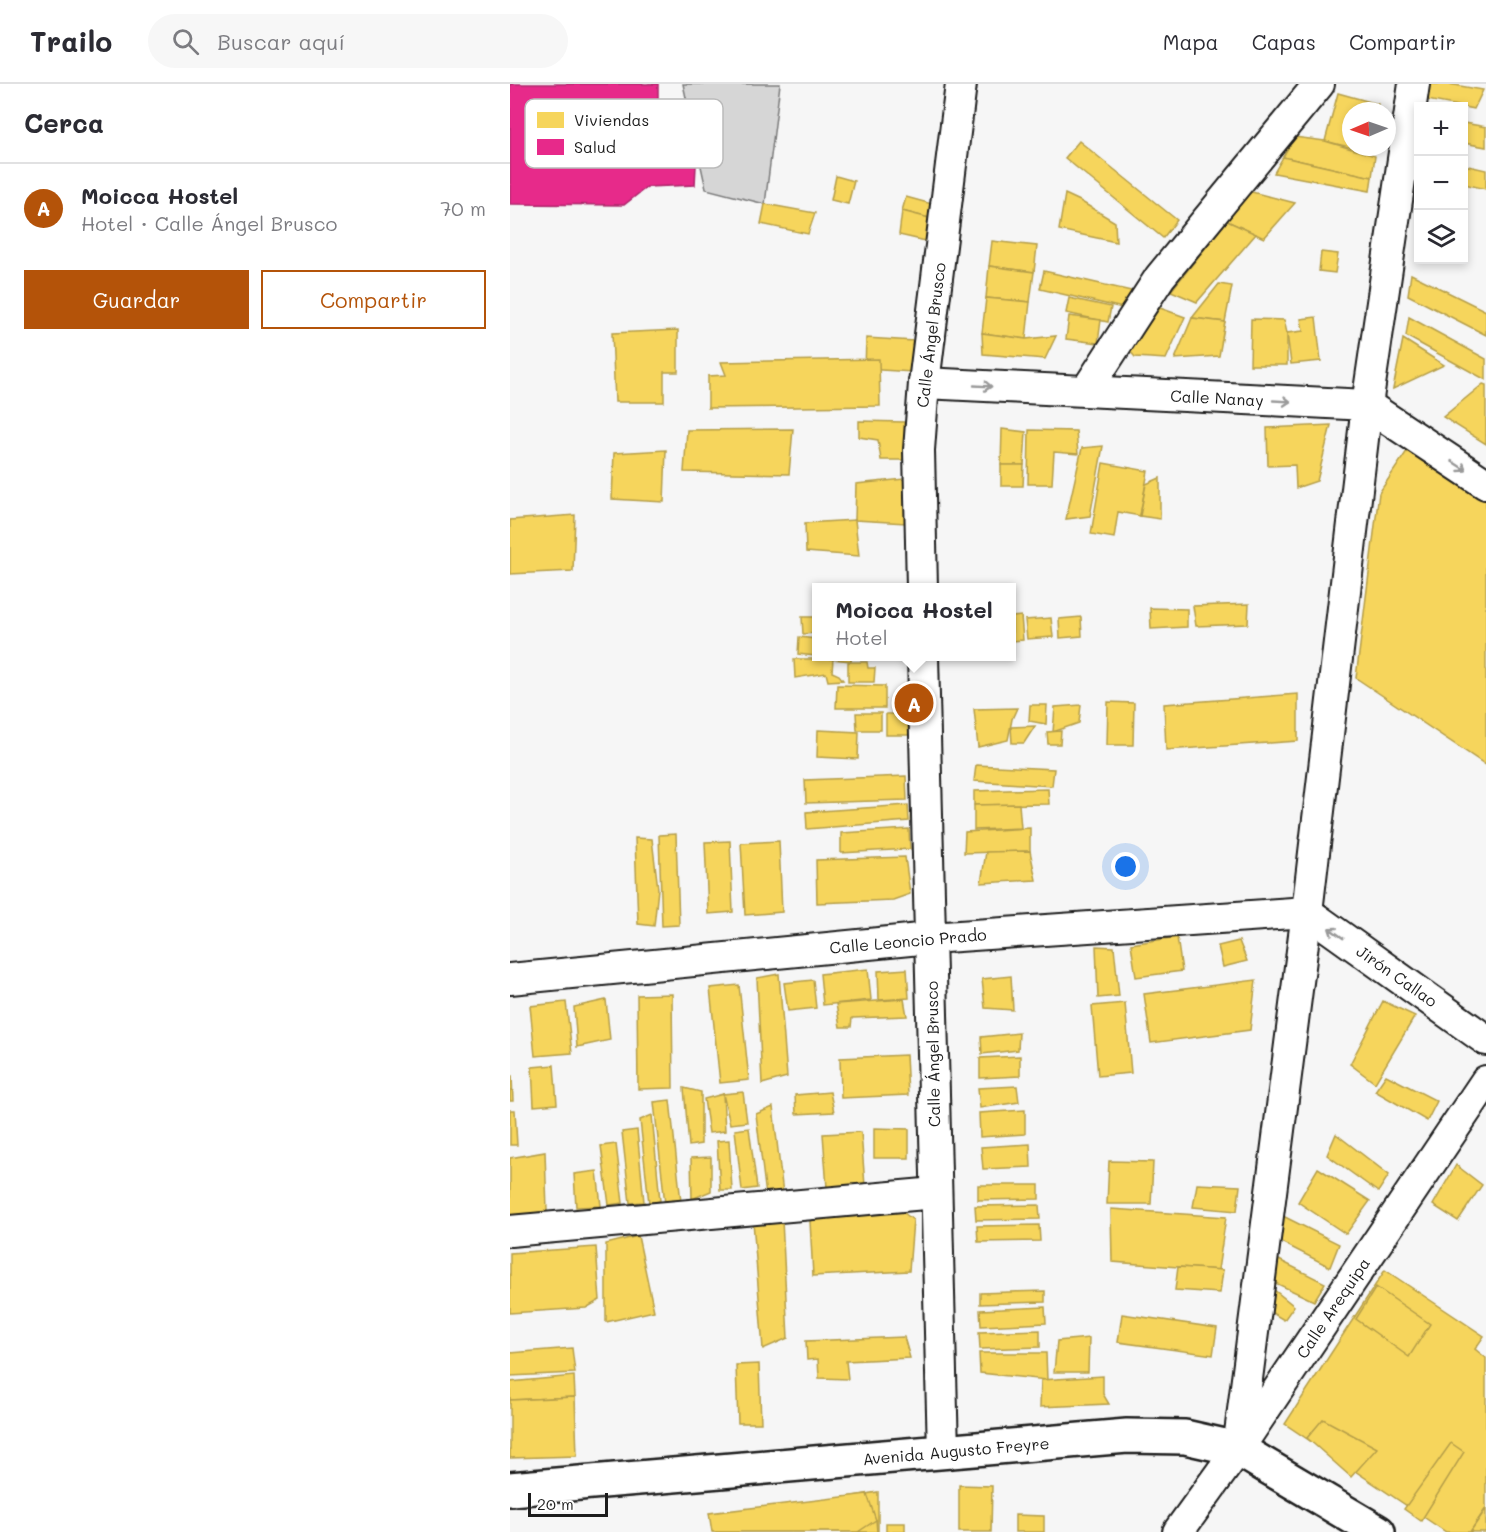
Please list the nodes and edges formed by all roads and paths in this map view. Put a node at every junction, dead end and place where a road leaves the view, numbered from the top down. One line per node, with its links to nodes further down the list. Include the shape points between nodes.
1 (961, 84): 4 (street, Calle Ángel Brusco)
2 (1319, 84): 5 (street, via 1160,277)
3 (1414, 84): 6 (street)
4 (924, 383): 5 (street, Calle Nanay, one-way to 5); 8 (street, Calle Ángel Brusco, via 918,450)
5 (1086, 391): 6 (street, Calle Nanay, one-way to 6)
6 (1367, 405): 7 (street, one-way to 7); 10 (street)
7 (1486, 484)
8 (922, 583)
9 (923, 661): 11 (street, Calle Ángel Brusco)
10 (1307, 912): 11 (street, Calle Leoncio Prado); 13 (street, Jirón Callao, one-way to 10); 17 (street)
11 (930, 938): 12 (street, Calle Leoncio Prado); 15 (street, Calle Ángel Brusco)
12 (510, 979)
13 (1486, 1040)
14 (1486, 1081): 17 (street, Calle Arequipa)
15 (936, 1193): 16 (street); 18 (street, Calle Ángel Brusco)
16 (510, 1231)
17 (1238, 1449): 18 (main road, Avenida Augusto Freyre, via 1185,1437 1127,1436); 20 (street, Calle Arequipa); 21 (main road, Avenida Augusto Freyre)
18 (943, 1452): 19 (main road, Avenida Augusto Freyre)
19 (510, 1489)
20 (1178, 1532)
21 (1378, 1532)

